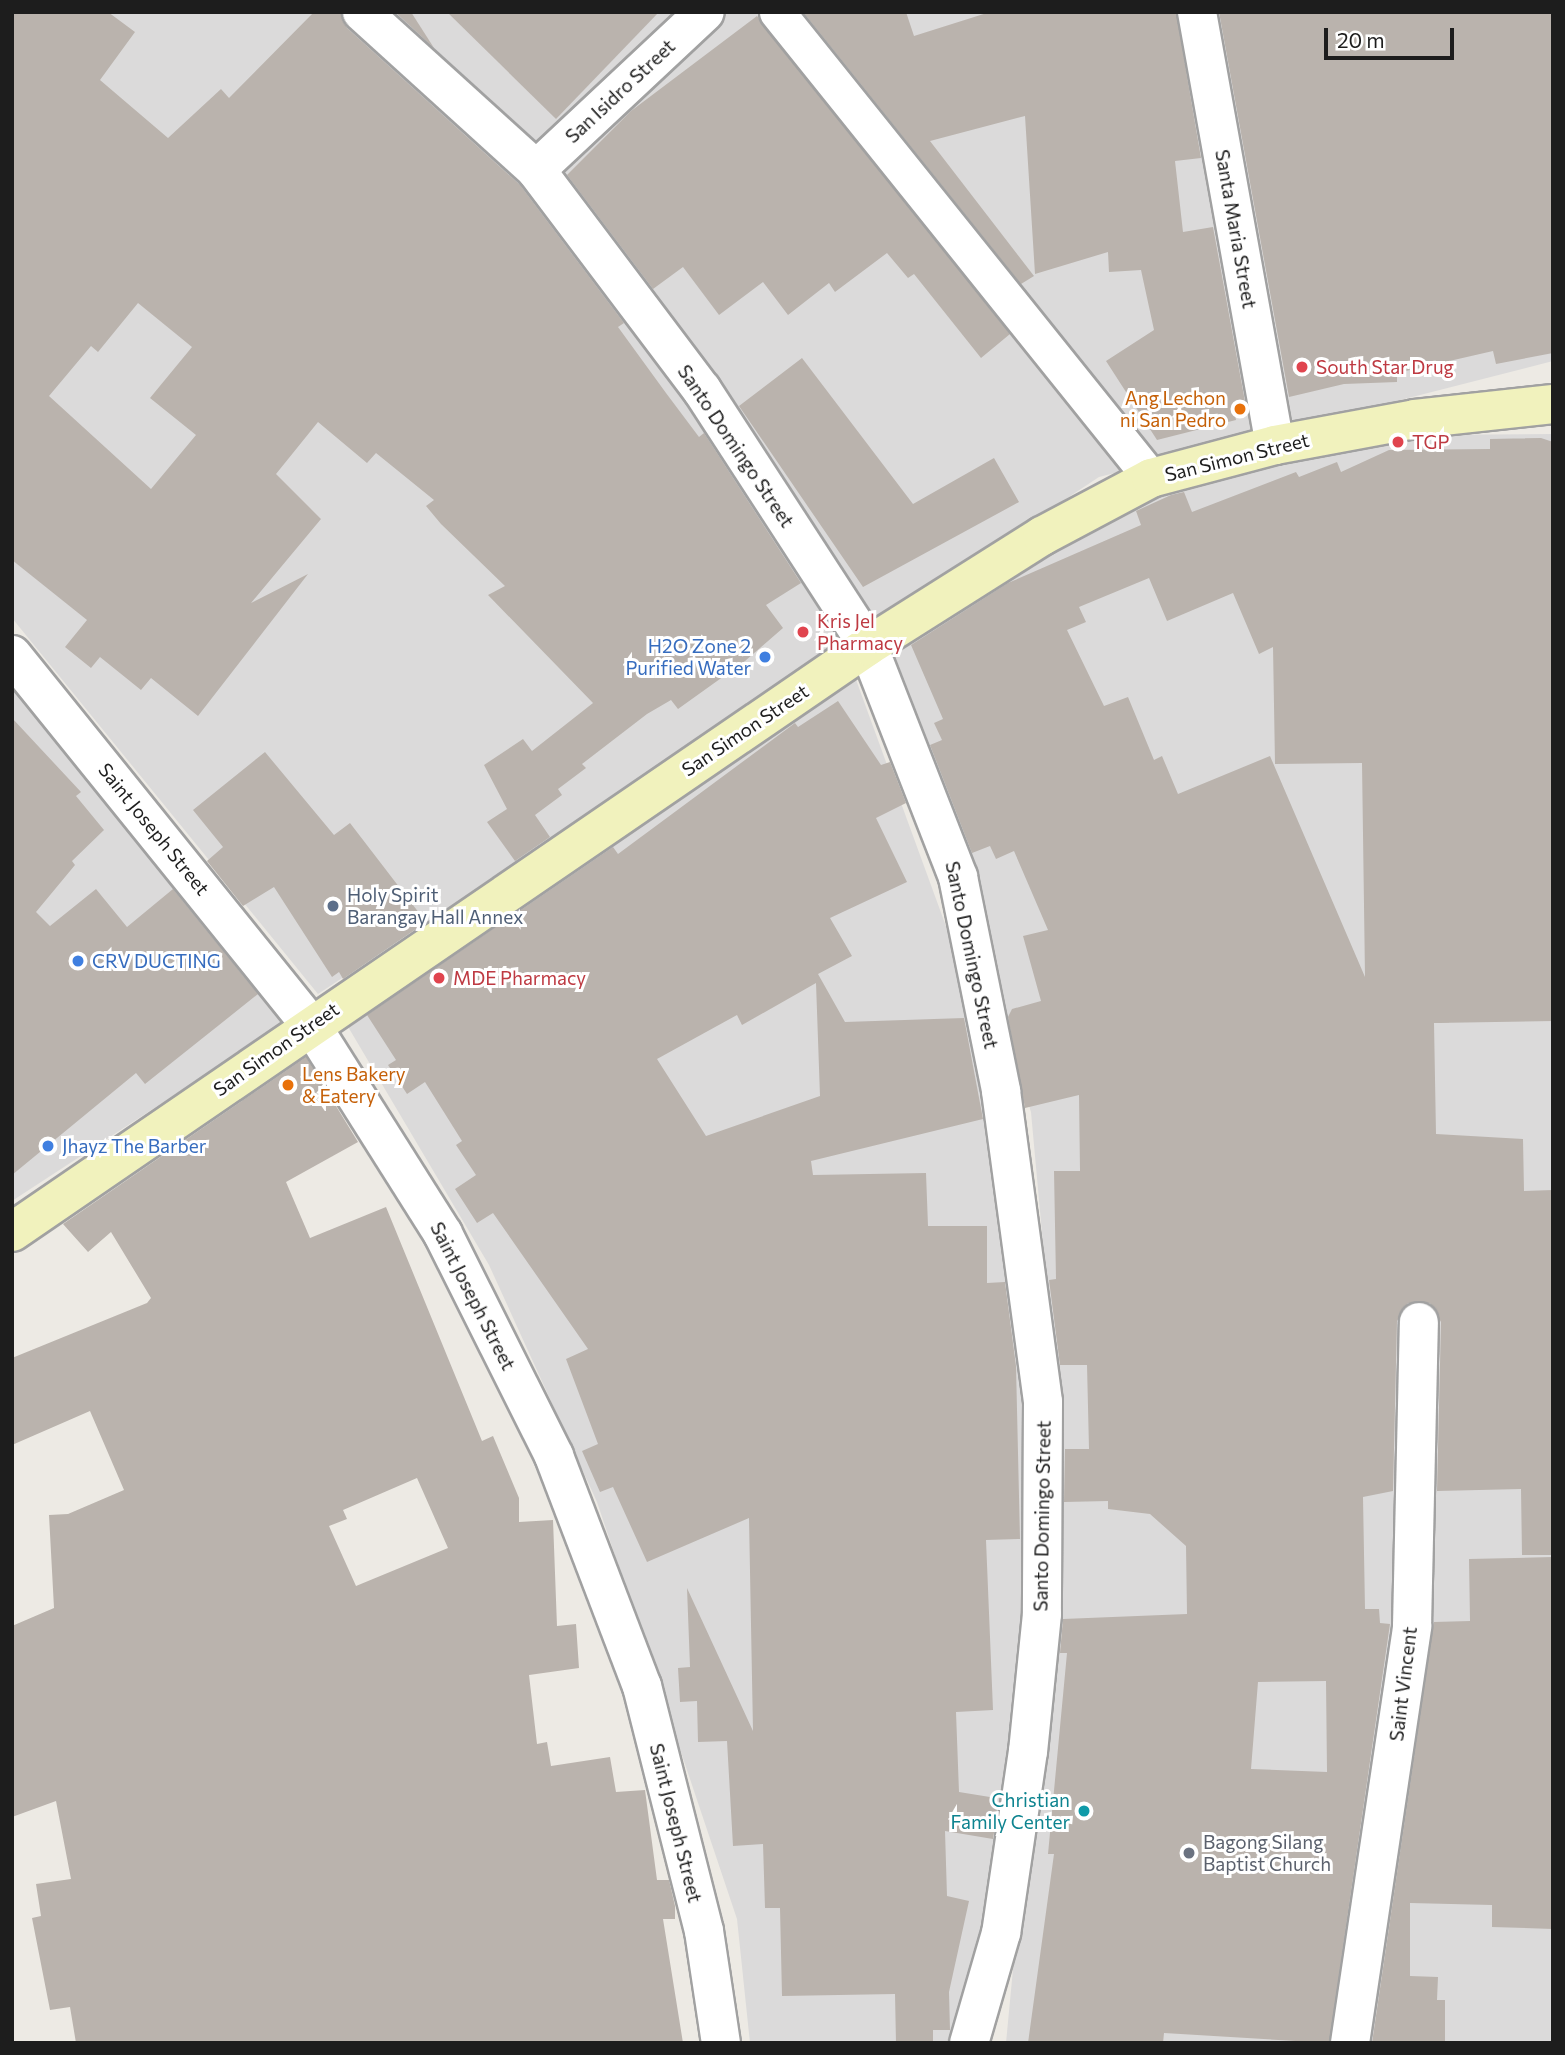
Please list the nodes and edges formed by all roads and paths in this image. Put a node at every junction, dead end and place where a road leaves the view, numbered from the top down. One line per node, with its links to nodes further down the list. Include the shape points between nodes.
1 (362, 12): 5 (street, Santo Domingo Street)
2 (705, 12): 5 (street, San Isidro Street)
3 (777, 12): 8 (street)
4 (1197, 12): 7 (street, Santa Maria Street)
5 (536, 170): 9 (street, Santo Domingo Street, via 702,390)
6 (1553, 404): 7 (main road, San Simon Street, via 1415,419)
7 (1275, 445): 8 (main road, San Simon Street)
8 (1151, 478): 9 (main road, San Simon Street, via 1042,536)
9 (868, 646): 11 (main road, San Simon Street); 15 (street, Santo Domingo Street, via 958,877 1001,1091 1043,1402 1042,1615 1028,1751 1001,1933)
10 (12, 655): 11 (street, Saint Joseph Street)
11 (310, 1025): 12 (main road, San Simon Street); 14 (street, Saint Joseph Street, via 443,1234 554,1455 642,1686 704,1931)
12 (12, 1232)
13 (1419, 1322): 16 (street, Saint Vincent, via 1412,1626)
14 (721, 2043)
15 (969, 2043)
16 (1350, 2043)

